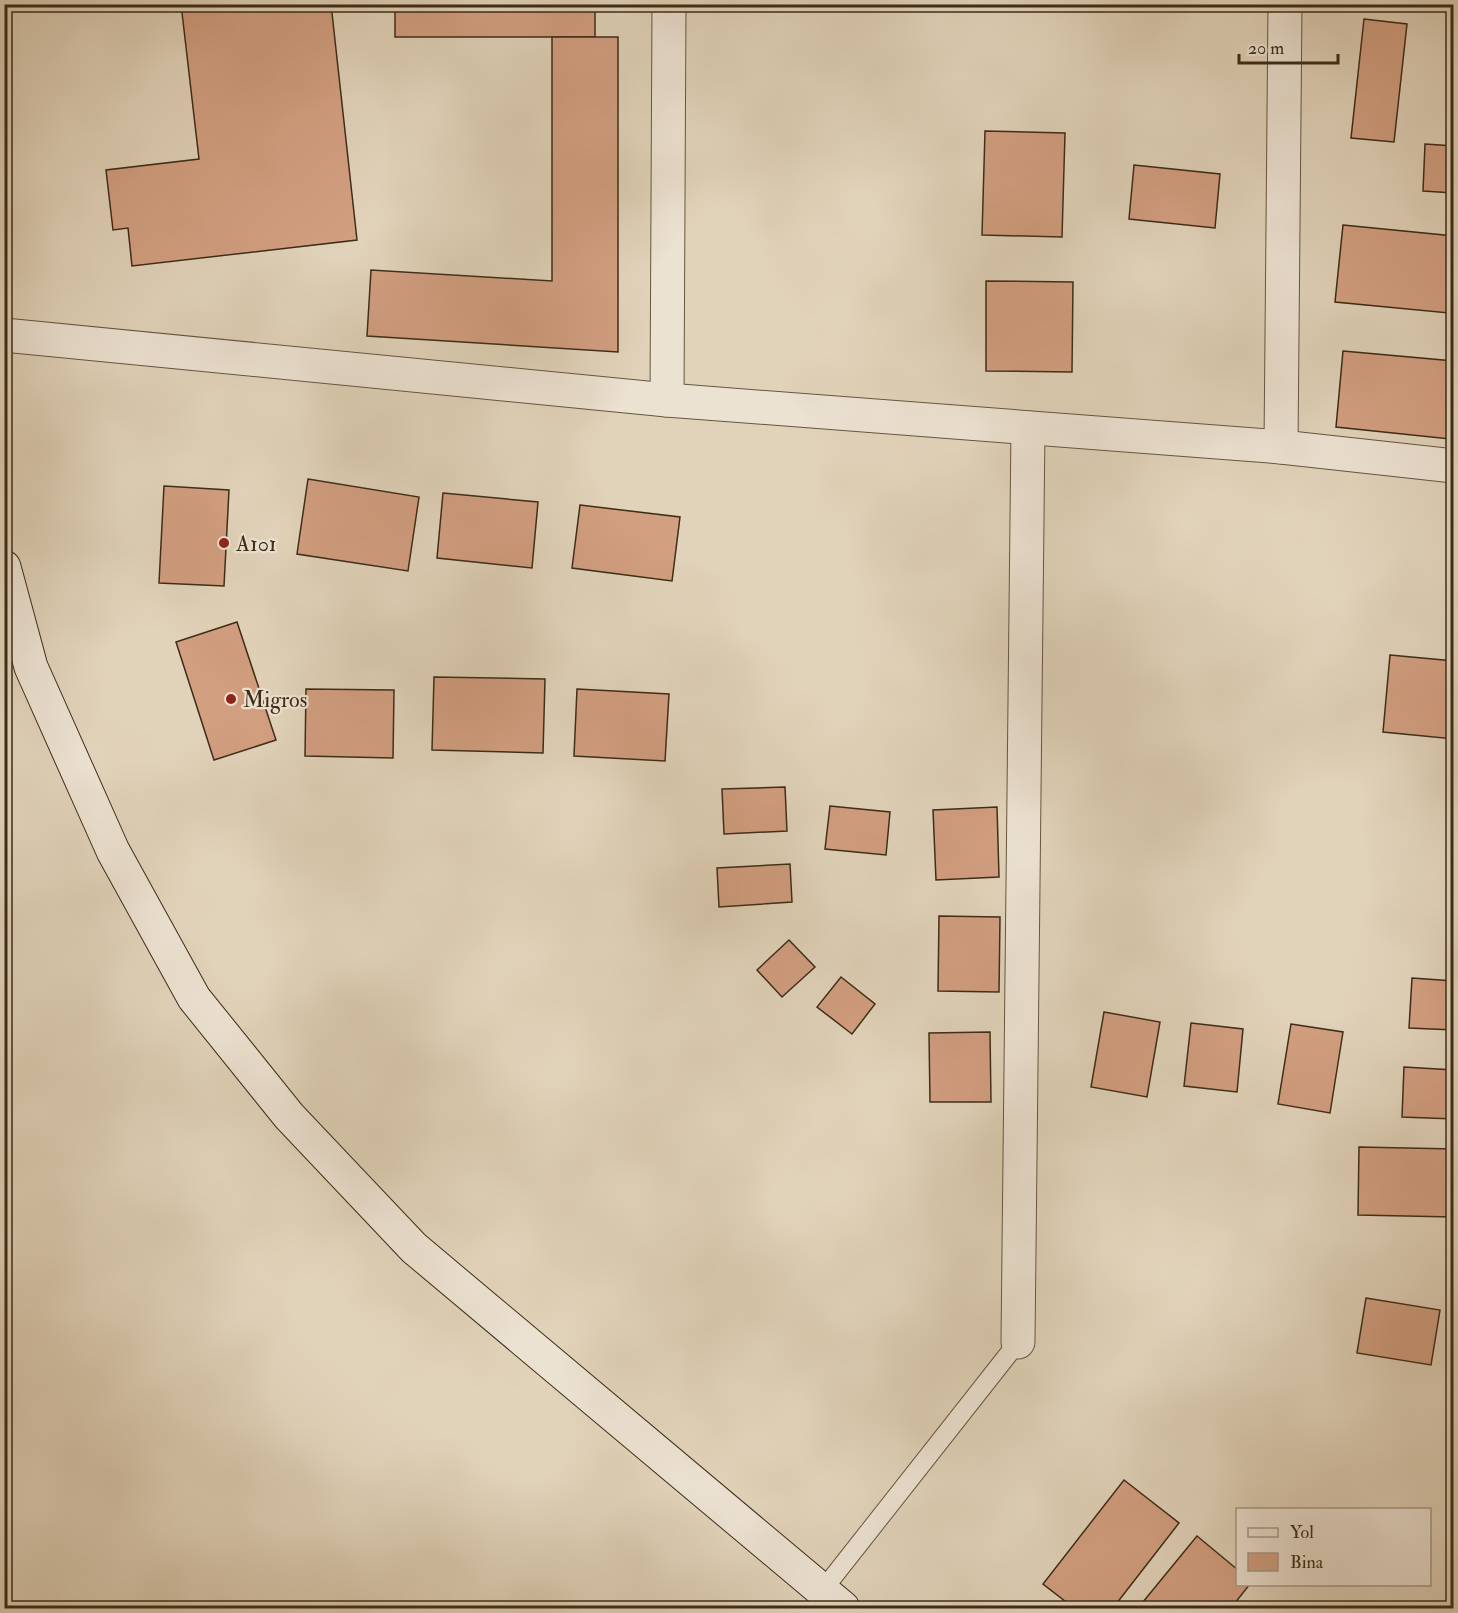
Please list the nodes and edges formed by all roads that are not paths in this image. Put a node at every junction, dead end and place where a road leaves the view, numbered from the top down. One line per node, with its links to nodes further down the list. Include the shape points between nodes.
1 (669, 4): 4 (street)
2 (1285, 4): 6 (street)
3 (4, 335): 4 (street)
4 (667, 400): 5 (street)
5 (1028, 428): 6 (street); 9 (street)
6 (1281, 447): 7 (street)
7 (1454, 466)
8 (4, 567): 10 (street, via 31,667 113,851 194,998 289,1116 414,1248)
9 (1018, 1342): 10 (lane)
10 (832, 1600)

